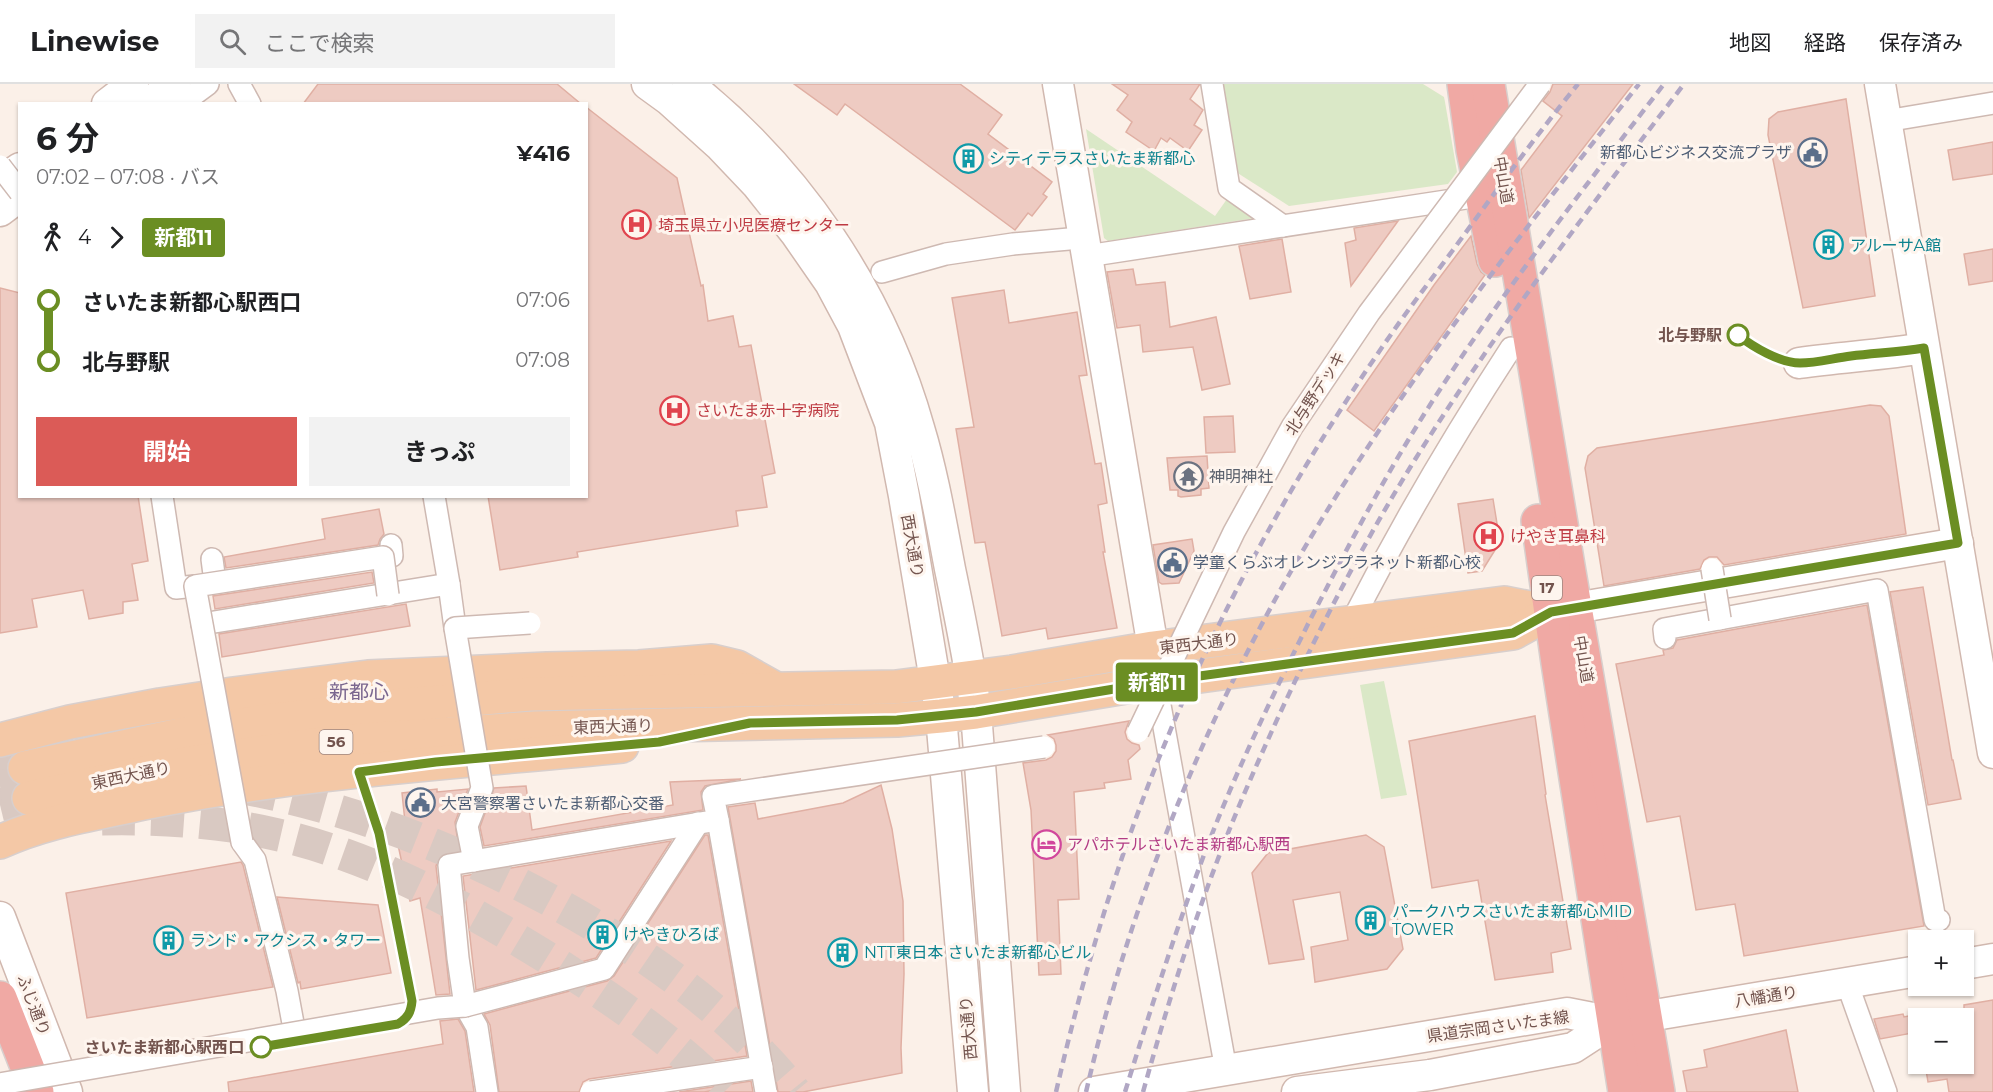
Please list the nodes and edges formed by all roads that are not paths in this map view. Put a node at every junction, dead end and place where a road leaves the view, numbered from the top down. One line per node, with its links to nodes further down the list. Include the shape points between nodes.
1 (133, 84): 13 (street)
2 (176, 84): 14 (street)
3 (208, 84): 15 (street)
4 (239, 84): 16 (street)
5 (647, 84): 51 (street, 西大通り, via 719,145 757,185 823,273 854,326 890,423)
6 (688, 84): 49 (street, 西大通り, via 722,111 795,189 829,234 885,337 919,427)
7 (1058, 84): 27 (street)
8 (1212, 84): 26 (street, via 1229,189)
9 (1464, 84): 23 (highway, 中山道 / 17, via 1473,150)
10 (1488, 84): 23 (highway, 中山道 / 17)
11 (1540, 84): 57 (street, 北与野デッキ, bridge, via 1369,313 1292,428 1234,532)
12 (1880, 84): 18 (street)
13 (110, 102)
14 (150, 102)
15 (184, 102)
16 (249, 102)
17 (1993, 103): 18 (street)
18 (1886, 121): 30 (street)
19 (0, 166): 22 (street, bridge)
20 (18, 169): 21 (street)
21 (0, 182)
22 (18, 191)
23 (1495, 194): 26 (street); 29 (highway, 中山道 / 17); 41 (highway, 中山道 / 17)
24 (18, 196): 25 (street)
25 (0, 211)
26 (1283, 225): 27 (street)
27 (1078, 247): 28 (street, via 1013,244 946,254); 48 (street)
28 (882, 272)
29 (1511, 348): 41 (highway, 中山道 / 17); 44 (street, via 1397,534)
30 (1924, 348): 31 (street); 34 (street)
31 (1798, 363)
32 (162, 498): 39 (street, via 176,588)
33 (434, 498): 38 (street)
34 (1958, 543): 41 (street); 52 (street)
35 (212, 559): 37 (street)
36 (1712, 569): 42 (street, bridge)
37 (215, 582): 39 (street, bridge); 40 (street, bridge, via 387,551)
38 (449, 584): 40 (street); 46 (street)
39 (195, 586): 45 (street, bridge)
40 (388, 595): 45 (street)
41 (1563, 610): 44 (main road, 東西大通り / 56, via 1504,603); 50 (main road, 東西大通り / 56, via 1513,633); 72 (highway, 中山道 / 17); 73 (highway, 中山道 / 17)
42 (1720, 619): 47 (street, via 1664,629); 65 (street, via 1877,590 1935,920)
43 (530, 623): 46 (street, bridge)
44 (1351, 623): 48 (main road, 東西大通り / 56)
45 (202, 624): 74 (street, bridge, via 242,842 255,860)
46 (455, 628): 63 (street, bridge, via 482,788 467,826)
47 (1665, 638)
48 (1153, 648): 49 (main road, 東西大通り / 56)
49 (971, 678): 51 (main road, 東西大通り / 56); 54 (street, 西大通り)
50 (1156, 682): 54 (main road, 東西大通り / 56); 76 (street)
51 (937, 683): 53 (main road, 東西大通り / 56); 55 (street, 西大通り)
52 (1987, 683): 60 (street)
53 (776, 689): 56 (main road, 東西大通り / 56, via 530,694 267,721 185,734 27,783 353,740 535,729); 58 (main road, via 737,667 712,662 368,678 160,705)
54 (976, 712): 55 (main road, 東西大通り / 56); 85 (street, 西大通り)
55 (941, 716): 56 (main road, 東西大通り / 56); 84 (street, 西大通り)
56 (750, 723): 62 (main road, via 659,742 250,784 83,816 32,828)
57 (1138, 732)
58 (0, 740)
59 (1044, 747): 61 (street, bridge, via 713,796)
60 (1993, 753)
61 (708, 822): 63 (street, bridge); 71 (street, bridge, via 604,969); 75 (street, bridge)
62 (0, 842)
63 (474, 861): 71 (street, bridge, via 449,865)
64 (0, 917): 80 (street, ふじ通り)
65 (1939, 920)
66 (1993, 959): 67 (street)
67 (1974, 962)
68 (1908, 973): 69 (street, 八幡通り)
69 (1847, 983): 72 (street, 八幡通り); 90 (street)
70 (0, 998): 79 (highway)
71 (465, 1006): 74 (street, bridge); 81 (street, via 477,1027)
72 (1645, 1016): 73 (street, 八幡通り); 89 (highway, 中山道 / 17)
73 (1613, 1022): 76 (street, 県道宗岡さいたま線, via 1567,1013); 77 (street, 県道宗岡さいたま線, via 1573,1048); 88 (highway, 中山道 / 17)
74 (295, 1034): 78 (street, bridge)
75 (762, 1067): 82 (street, bridge); 83 (street, bridge)
76 (1226, 1070): 86 (street, 県道宗岡さいたま線)
77 (1431, 1083): 87 (street, 県道宗岡さいたま線)
78 (0, 1084)
79 (37, 1092)
80 (67, 1092)
81 (487, 1092)
82 (591, 1092)
83 (766, 1092)
84 (973, 1092)
85 (1005, 1092)
86 (1094, 1092)
87 (1297, 1092)
88 (1625, 1092)
89 (1658, 1092)
90 (1886, 1092)

